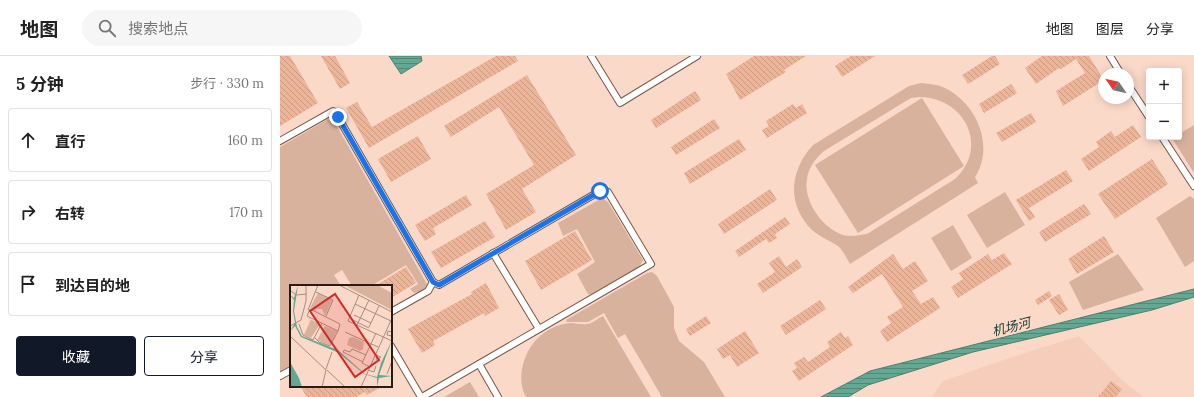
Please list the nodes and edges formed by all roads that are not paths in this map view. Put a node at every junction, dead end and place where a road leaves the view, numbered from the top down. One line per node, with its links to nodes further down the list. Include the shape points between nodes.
1 (591, 56): 2 (street, via 620,103)
2 (697, 56)
3 (1110, 56): 4 (street)
4 (1117, 68)
5 (1134, 94): 6 (street)
6 (1146, 112)
7 (1164, 140): 9 (street)
8 (280, 141): 11 (street, via 332,111 338,117)
9 (1194, 186)
10 (493, 253): 11 (street, via 439,285); 13 (street); 13 (street, via 600,191 608,192 651,264)
11 (433, 282): 12 (street, via 428,291)
12 (392, 311)
13 (539, 329): 15 (street)
14 (392, 348): 18 (street)
15 (479, 364): 18 (street); 19 (street)
16 (290, 371): 17 (street)
17 (280, 376)
18 (421, 397)
19 (498, 397)

